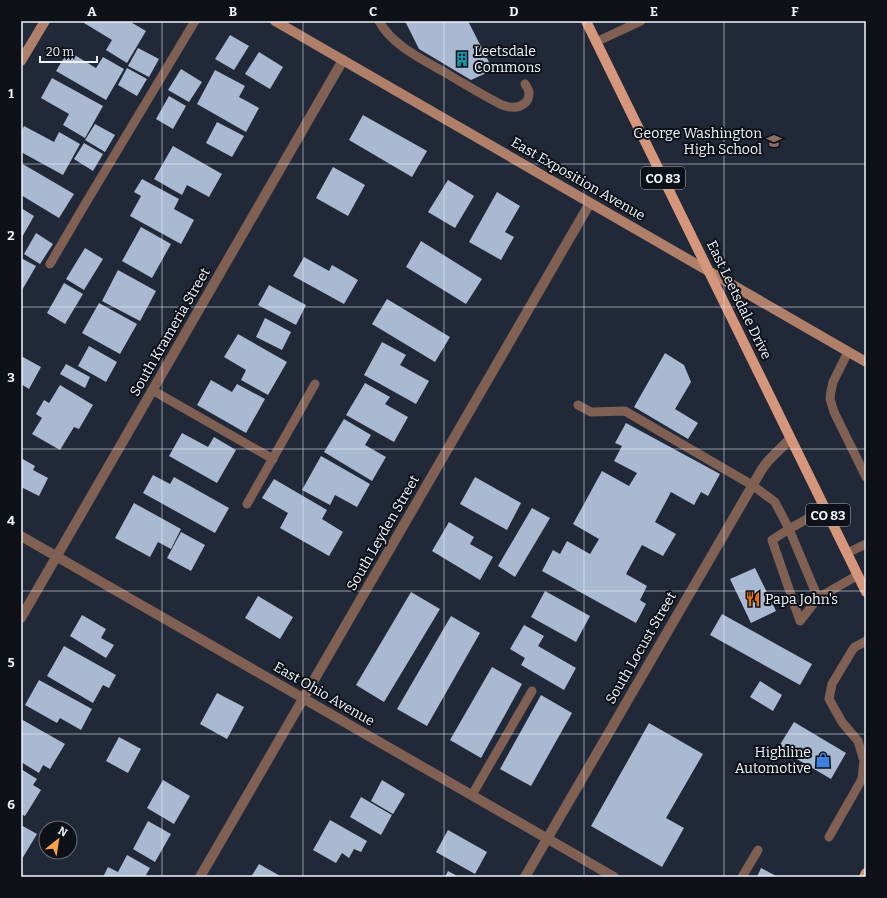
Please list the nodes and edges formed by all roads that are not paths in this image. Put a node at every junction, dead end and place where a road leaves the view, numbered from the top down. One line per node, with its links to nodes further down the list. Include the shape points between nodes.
1 (44, 21): 9 (street)
2 (195, 21): 12 (lane)
3 (379, 21): 10 (lane, via 388,34 404,48 506,106 516,107 525,104 529,96)
4 (586, 21): 7 (main road, East Leetsdale Drive / CO 83)
5 (641, 21): 7 (lane)
6 (281, 22): 8 (street, East Exposition Avenue)
7 (596, 42): 13 (main road, East Leetsdale Drive / CO 83)
8 (343, 60): 11 (street, East Exposition Avenue); 17 (street, South Krameria Street)
9 (21, 61)
10 (525, 84)
11 (590, 203): 13 (street, East Exposition Avenue); 36 (street, South Leyden Street)
12 (50, 264)
13 (710, 272): 14 (street, East Exposition Avenue); 19 (main road, East Leetsdale Drive / CO 83)
14 (848, 352): 15 (street, East Exposition Avenue); 21 (lane, via 833,382 830,399)
15 (866, 362)
16 (315, 384): 20 (lane)
17 (152, 390): 20 (lane); 29 (street, South Krameria Street)
18 (578, 405): 22 (lane, via 591,412 625,412)
19 (790, 439): 22 (street, South Locust Street, via 764,465); 24 (main road, East Leetsdale Drive / CO 83)
20 (272, 459): 23 (lane)
21 (866, 477)
22 (752, 485): 25 (lane, via 775,502); 39 (street, South Locust Street)
23 (247, 504)
24 (825, 509): 25 (lane); 28 (main road, East Leetsdale Drive / CO 83)
25 (789, 529): 32 (lane); 32 (lane, via 772,540 800,621)
26 (21, 536): 29 (street, East Ohio Avenue)
27 (866, 544): 28 (lane)
28 (847, 553): 30 (main road, East Leetsdale Drive / CO 83)
29 (56, 556): 33 (street, South Krameria Street); 36 (street, East Ohio Avenue)
30 (858, 575): 31 (main road, East Leetsdale Drive / CO 83); 32 (lane)
31 (866, 592)
32 (818, 598)
33 (21, 618)
34 (866, 641): 38 (lane, via 853,649 832,684 829,699 842,722 858,741 864,761 862,779)
35 (532, 692): 37 (lane)
36 (303, 699): 37 (street, East Ohio Avenue); 42 (street, South Leyden Street)
37 (472, 795): 39 (street, East Ohio Avenue)
38 (829, 837)
39 (547, 839): 43 (street, South Locust Street); 44 (street, East Ohio Avenue)
40 (758, 850): 45 (lane)
41 (866, 873): 46 (main road)
42 (200, 877)
43 (525, 877)
44 (614, 877)
45 (742, 877)
46 (864, 877)

